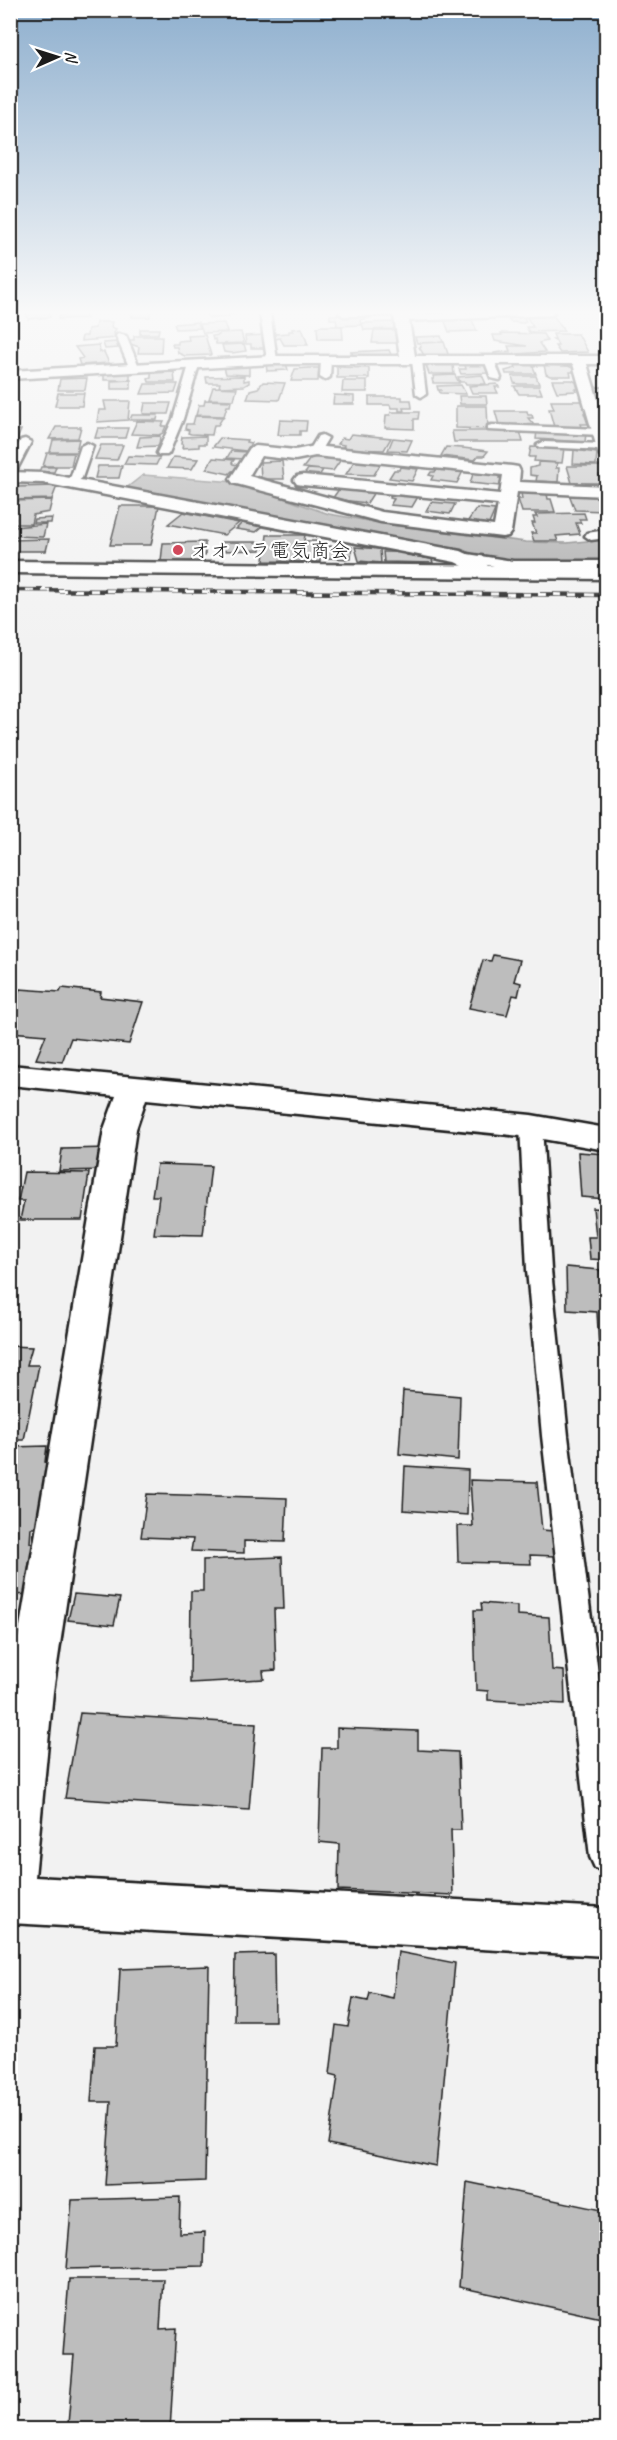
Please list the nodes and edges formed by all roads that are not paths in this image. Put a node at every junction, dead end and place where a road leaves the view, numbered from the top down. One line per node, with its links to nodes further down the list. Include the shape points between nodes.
1 (176, 424): 8 (lane)
2 (598, 424): 5 (street)
3 (492, 428): 5 (lane)
4 (25, 442): 9 (lane)
5 (604, 444): 6 (lane)
6 (543, 445)
7 (87, 446): 11 (lane, via 76,478)
8 (163, 453)
9 (10, 471)
10 (10, 477): 11 (street)
11 (69, 483): 17 (street)
12 (281, 490): 14 (street, via 299,479); 14 (street, via 381,517 502,532); 14 (street, via 239,479 256,451 295,455 319,445 512,471)
13 (606, 491): 14 (street)
14 (509, 494)
15 (606, 534): 16 (lane)
16 (591, 536)
17 (461, 557): 18 (lane, via 513,565); 20 (street)
18 (606, 565)
19 (10, 567): 20 (street)
20 (481, 572): 21 (street)
21 (606, 573)
22 (10, 1075): 23 (street)
23 (135, 1086): 24 (street); 27 (street, via 120,1129 32,1680)
24 (531, 1126): 25 (street); 26 (lane, via 539,1270 555,1436)
25 (606, 1139)
26 (606, 1857)
27 (10, 1886)
28 (10, 1899): 29 (street)
29 (606, 1932)

